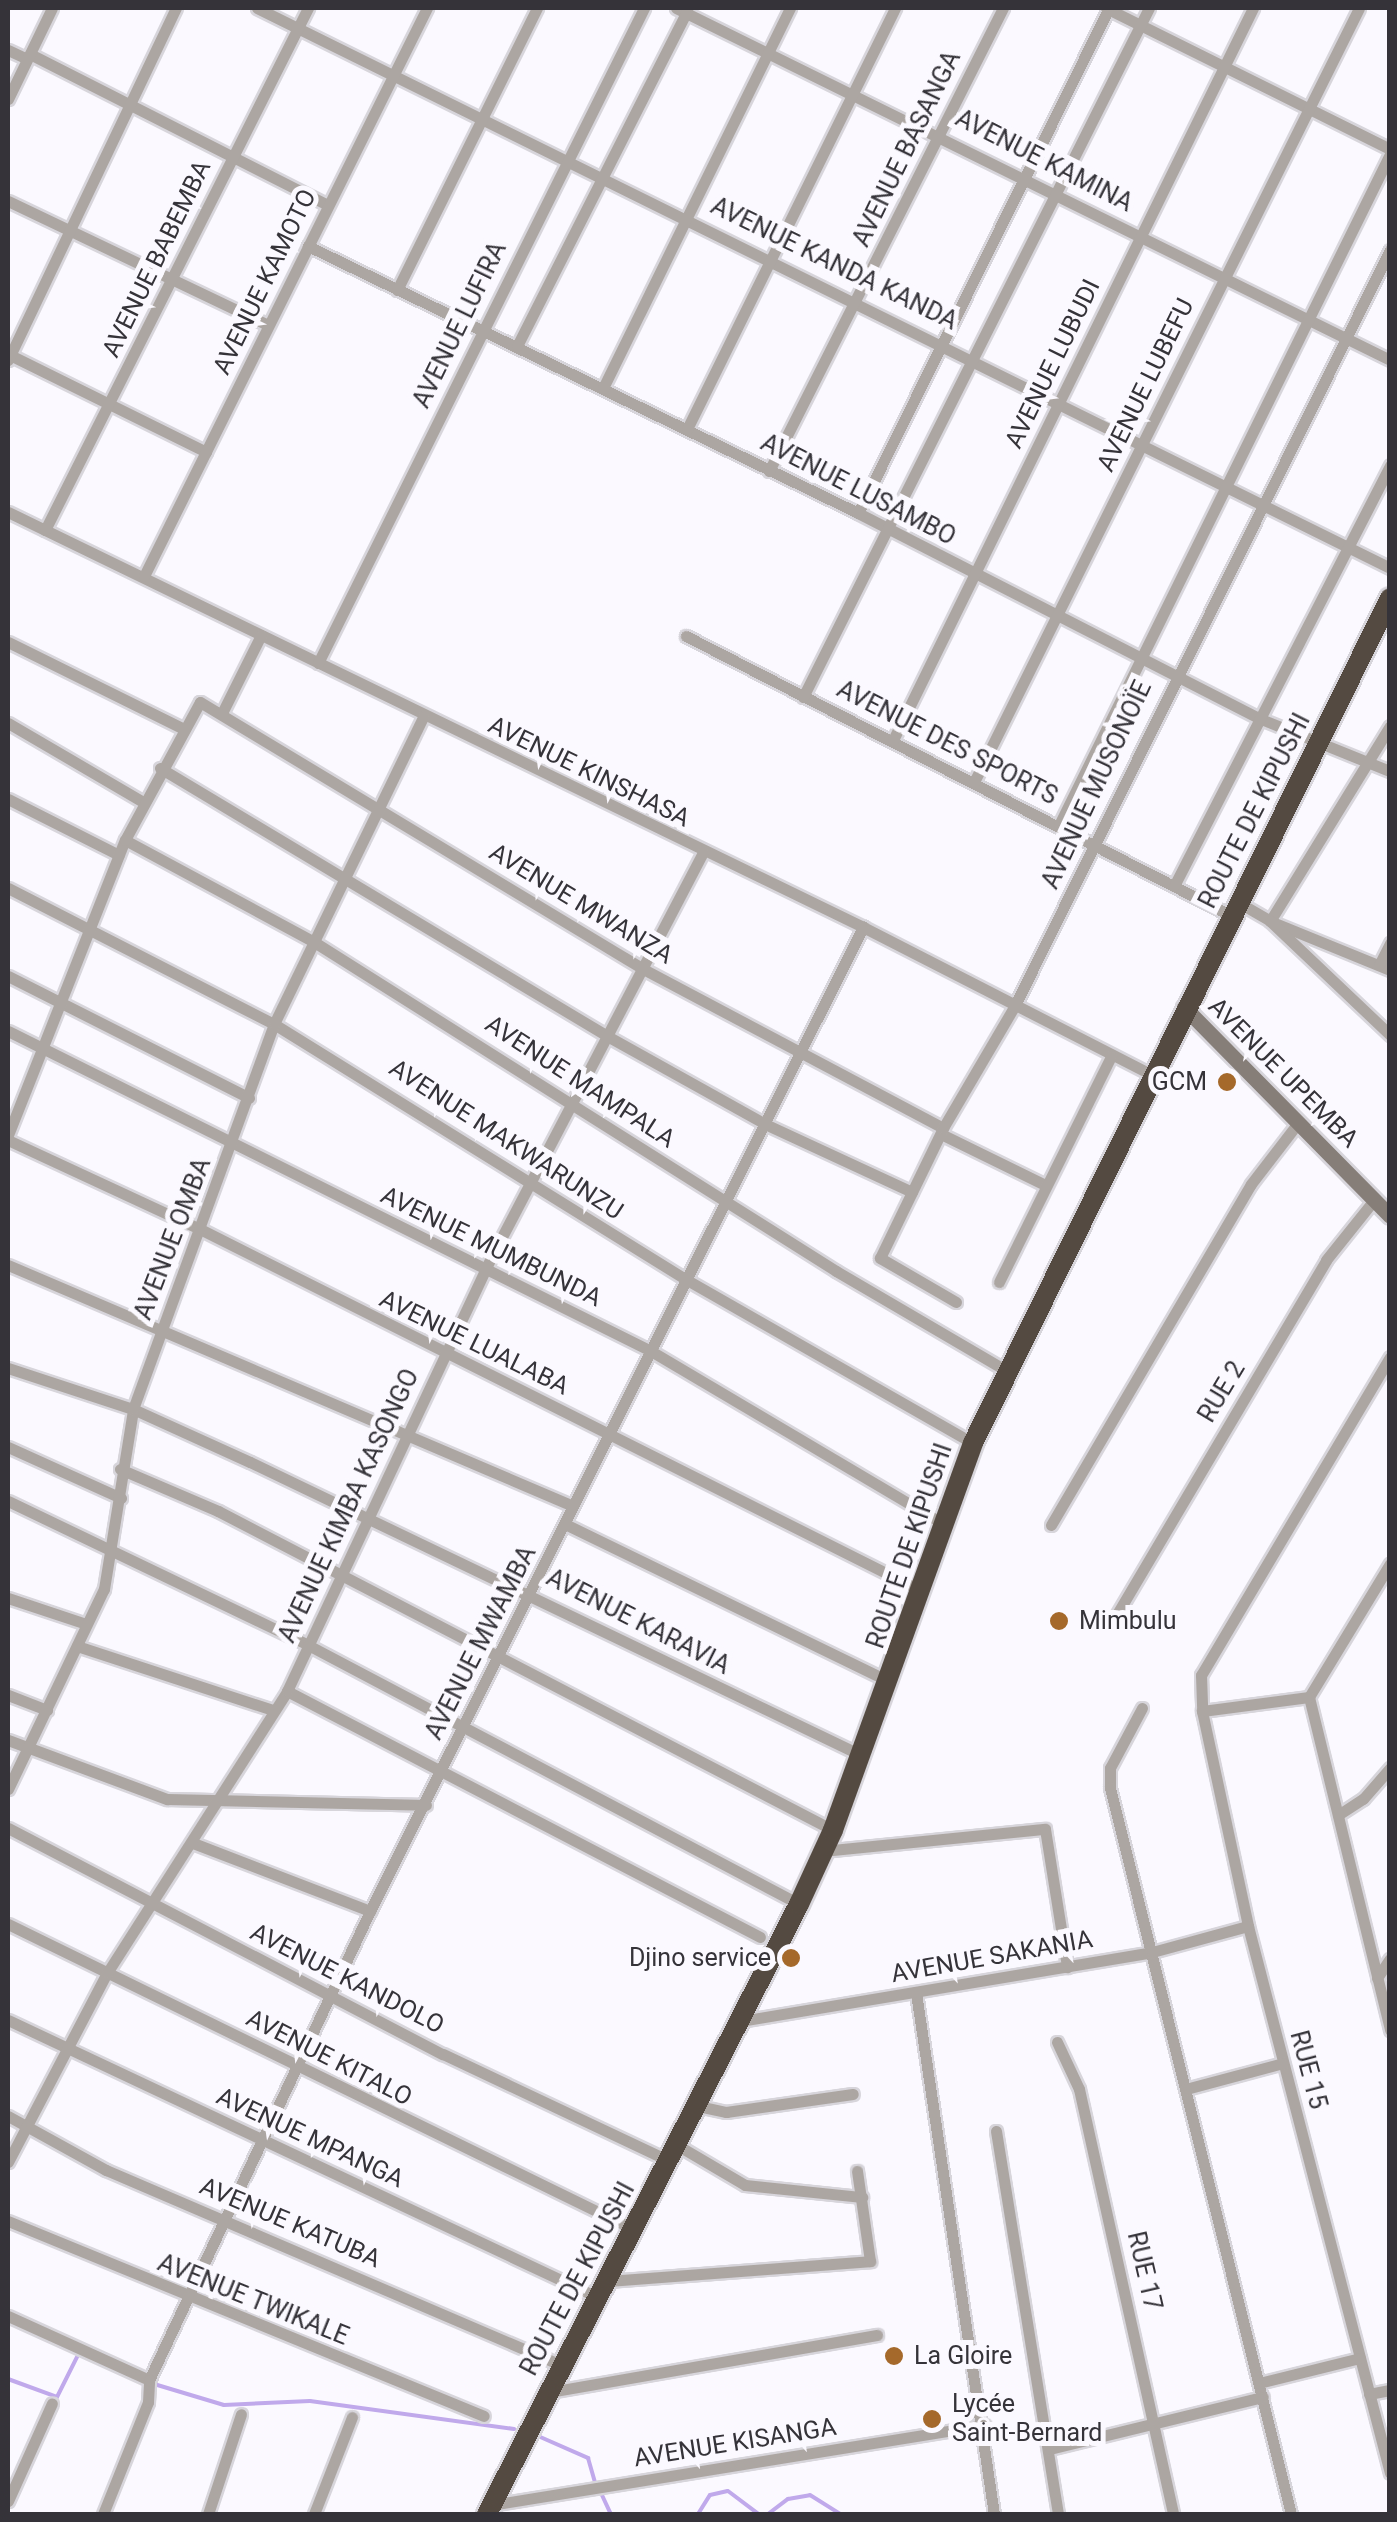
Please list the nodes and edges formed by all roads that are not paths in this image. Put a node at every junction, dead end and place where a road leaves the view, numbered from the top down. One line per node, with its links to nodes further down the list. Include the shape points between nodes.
1 (52, 8): 20 (street)
2 (176, 8): 25 (street)
3 (257, 8): 17 (street, AVENUE KANDA KANDA)
4 (308, 8): 17 (street, AVENUE BABEMBA)
5 (428, 8): 22 (street, AVENUE KAMOTO)
6 (537, 8): 27 (street)
7 (644, 8): 31 (street, AVENUE LUFIRA)
8 (790, 8): 19 (street)
9 (895, 8): 23 (street)
10 (1003, 8): 28 (street, AVENUE BASANGA)
11 (1108, 8): 16 (street); 32 (street)
12 (1149, 8): 16 (street)
13 (1254, 8): 21 (street, AVENUE LUBUDI)
14 (1359, 8): 26 (street, AVENUE LUBEFU)
15 (681, 9): 19 (street, AVENUE KAMINA); 33 (street)
16 (1140, 26): 21 (street); 34 (street)
17 (297, 29): 22 (street, AVENUE KANDA KANDA); 30 (street, AVENUE BABEMBA)
18 (8, 50): 20 (street)
19 (769, 50): 23 (street, AVENUE KAMINA); 37 (street)
20 (29, 57): 24 (street); 25 (street)
21 (1224, 67): 26 (street); 39 (street, AVENUE LUBUDI)
22 (394, 76): 27 (street, AVENUE KANDA KANDA); 36 (street, AVENUE KAMOTO)
23 (854, 90): 28 (street, AVENUE KAMINA); 42 (street)
24 (8, 99)
25 (132, 103): 30 (street); 38 (street)
26 (1308, 108): 29 (street); 43 (street, AVENUE LUBEFU)
27 (482, 119): 31 (street, AVENUE KANDA KANDA); 45 (street)
28 (940, 134): 32 (street, AVENUE KAMINA); 46 (street, AVENUE BASANGA)
29 (1390, 152): 47 (street, AVENUE MUSONOÏE)
30 (234, 154): 36 (street); 44 (street, AVENUE BABEMBA)
31 (566, 162): 33 (street, AVENUE KANDA KANDA); 49 (street, AVENUE LUFIRA)
32 (1024, 174): 34 (street, AVENUE KAMINA); 51 (street)
33 (599, 181): 37 (street, AVENUE KANDA KANDA); 52 (street)
34 (1056, 192): 39 (street, AVENUE KAMINA); 54 (street)
35 (8, 201): 38 (street)
36 (327, 204): 40 (street, AVENUE KAMOTO)
37 (688, 217): 42 (street, AVENUE KANDA KANDA); 56 (street)
38 (70, 232): 44 (street); 53 (street)
39 (1141, 235): 43 (street, AVENUE KAMINA); 57 (street, AVENUE LUBUDI)
40 (308, 246): 45 (street, AVENUE LUSAMBO); 48 (street, AVENUE KAMOTO)
41 (1390, 250): 50 (street, AVENUE MUSONOÏE)
42 (771, 258): 46 (street, AVENUE KANDA KANDA); 59 (street)
43 (1222, 276): 47 (street, AVENUE KAMINA); 60 (street, AVENUE LUBEFU)
44 (171, 280): 48 (street); 58 (street, AVENUE BABEMBA)
45 (397, 290): 49 (street, AVENUE LUSAMBO)
46 (856, 303): 51 (street, AVENUE KANDA KANDA); 63 (street, AVENUE BASANGA)
47 (1307, 319): 50 (street, AVENUE KAMINA); 64 (street, AVENUE MUSONOÏE)
48 (268, 325): 61 (street, AVENUE KAMOTO)
49 (483, 330): 52 (street, AVENUE LUSAMBO); 80 (street, AVENUE LUFIRA)
50 (1345, 338): 55 (street, AVENUE KAMINA); 65 (street, AVENUE MUSONOÏE)
51 (942, 342): 54 (street, AVENUE KANDA KANDA); 67 (street)
52 (517, 346): 56 (street, AVENUE LUSAMBO)
53 (8, 356): 58 (street)
54 (972, 357): 57 (street, AVENUE KANDA KANDA); 69 (street)
55 (1390, 360)
56 (603, 388): 59 (street, AVENUE LUSAMBO)
57 (1059, 402): 60 (street, AVENUE KANDA KANDA); 72 (street, AVENUE LUBUDI)
58 (110, 406): 61 (street); 68 (street, AVENUE BABEMBA)
59 (686, 429): 63 (street, AVENUE LUSAMBO)
60 (1143, 445): 64 (street, AVENUE KANDA KANDA); 75 (street, AVENUE LUBEFU)
61 (206, 452): 73 (street, AVENUE KAMOTO)
62 (1390, 465): 70 (street)
63 (769, 471): 67 (street, AVENUE LUSAMBO)
64 (1227, 490): 65 (street, AVENUE KANDA KANDA); 79 (street, AVENUE MUSONOÏE)
65 (1261, 505): 70 (street, AVENUE KANDA KANDA); 81 (street, AVENUE MUSONOÏE)
66 (8, 512): 68 (street, AVENUE KINSHASA)
67 (858, 513): 69 (street, AVENUE LUSAMBO)
68 (45, 530): 73 (street, AVENUE KINSHASA)
69 (888, 532): 72 (street, AVENUE LUSAMBO); 82 (street)
70 (1350, 549): 71 (street, AVENUE KANDA KANDA); 85 (street)
71 (1390, 568)
72 (975, 573): 75 (street, AVENUE LUSAMBO); 89 (street, AVENUE LUBUDI)
73 (144, 576): 76 (street, AVENUE KINSHASA)
74 (1390, 598): 90 (highway, ROUTE DE KIPUSHI)
75 (1058, 616): 79 (street, AVENUE LUSAMBO); 94 (street, AVENUE LUBEFU)
76 (261, 635): 80 (street, AVENUE KINSHASA); 83 (street)
77 (686, 636): 82 (street, AVENUE DES SPORTS)
78 (8, 642): 88 (street)
79 (1143, 658): 81 (street, AVENUE LUSAMBO); 98 (street, AVENUE MUSONOÏE)
80 (318, 663): 84 (street, AVENUE KINSHASA)
81 (1175, 674): 85 (street, AVENUE LUSAMBO); 100 (street, AVENUE MUSONOÏE)
82 (802, 696): 89 (street, AVENUE DES SPORTS)
83 (222, 713): 88 (street, AVENUE MWANZA, via 196,704); 97 (street, AVENUE MWANZA)
84 (423, 717): 97 (street, AVENUE OMBA); 101 (street, AVENUE KINSHASA)
85 (1261, 719): 90 (street, AVENUE LUSAMBO); 104 (street)
86 (8, 723): 96 (street)
87 (1390, 726): 91 (street)
88 (182, 728): 92 (street)
89 (892, 740): 94 (street, AVENUE DES SPORTS)
90 (1318, 742): 91 (street, AVENUE LUSAMBO); 106 (highway, ROUTE DE KIPUSHI)
91 (1371, 762): 93 (street, AVENUE LUSAMBO); 107 (street)
92 (160, 768): 96 (street); 103 (street)
93 (1390, 771)
94 (974, 782): 98 (street, AVENUE DES SPORTS)
95 (8, 799): 102 (street)
96 (144, 802): 99 (street)
97 (377, 807): 103 (street, AVENUE OMBA); 113 (street, AVENUE MWANZA)
98 (1059, 825): 100 (street, AVENUE DES SPORTS)
99 (124, 840): 102 (street); 110 (street, AVENUE MAMPALA)
100 (1096, 844): 104 (street, AVENUE DES SPORTS); 116 (street, AVENUE MUSONOÏE)
101 (703, 852): 108 (street, AVENUE KINSHASA); 113 (street, AVENUE KIMBA KASONGO)
102 (119, 856): 109 (street)
103 (342, 878): 110 (street, AVENUE OMBA); 121 (street)
104 (1174, 886): 106 (street, AVENUE DES SPORTS)
105 (8, 888): 109 (street, AVENUE MAKWARUNZU)
106 (1233, 908): 107 (street, AVENUE DES SPORTS); 117 (highway, ROUTE DE KIPUSHI)
107 (1270, 921): 112 (street); 120 (street, AVENUE DES SPORTS)
108 (862, 927): 116 (street, AVENUE KINSHASA); 123 (street, AVENUE MWAMBA)
109 (92, 935): 115 (street); 118 (street, AVENUE MAKWARUNZU)
110 (312, 940): 118 (street, AVENUE OMBA); 127 (street, AVENUE MAMPALA)
111 (1390, 943): 112 (street)
112 (1384, 968)
113 (645, 970): 121 (street, AVENUE KIMBA KASONGO); 123 (street, AVENUE MWANZA)
114 (8, 976): 115 (street)
115 (60, 1000): 122 (street); 126 (street, via 146,1051)
116 (1014, 1007): 124 (street, AVENUE KINSHASA); 130 (street, AVENUE MUSONOÏE)
117 (1184, 1008): 125 (highway, ROUTE DE KIPUSHI); 128 (street, AVENUE UPEMBA)
118 (274, 1024): 126 (street, AVENUE OMBA); 133 (street, AVENUE MAKWARUNZU)
119 (8, 1031): 122 (street, AVENUE MUMBUNDA)
120 (1390, 1034)
121 (609, 1036): 127 (street, AVENUE KIMBA KASONGO); 129 (street)
122 (41, 1048): 131 (street); 132 (street, AVENUE MUMBUNDA)
123 (799, 1053): 129 (street, AVENUE MWAMBA); 130 (street, AVENUE MWANZA)
124 (1111, 1056): 125 (street, AVENUE KINSHASA); 134 (street)
125 (1150, 1074): 150 (highway, ROUTE DE KIPUSHI)
126 (249, 1098): 132 (street, AVENUE OMBA)
127 (572, 1103): 133 (street, AVENUE KIMBA KASONGO); 137 (street, AVENUE MAMPALA)
128 (1298, 1123): 136 (street, AVENUE UPEMBA); 163 (street, via 1251,1184)
129 (764, 1124): 135 (street); 137 (street, AVENUE MWAMBA)
130 (942, 1131): 134 (street, AVENUE MWANZA); 135 (street, AVENUE MUSONOÏE)
131 (8, 1137): 139 (street, AVENUE LUALABA)
132 (233, 1148): 139 (street, AVENUE OMBA); 141 (street, AVENUE MUMBUNDA)
133 (529, 1185): 141 (street, AVENUE KIMBA KASONGO); 142 (street, AVENUE MAKWARUNZU)
134 (1045, 1185): 143 (street)
135 (912, 1192): 144 (street, AVENUE MUSONOÏE, via 880,1260)
136 (1374, 1200): 138 (street, AVENUE UPEMBA); 170 (street, RUE 2, via 1326,1260)
137 (724, 1202): 142 (street, AVENUE MWAMBA); 150 (street, AVENUE MAMPALA)
138 (1390, 1216)
139 (200, 1229): 145 (street, AVENUE OMBA); 147 (street, AVENUE LUALABA)
140 (8, 1265): 145 (street)
141 (486, 1268): 146 (street, AVENUE MUMBUNDA); 147 (street, AVENUE KIMBA KASONGO)
142 (688, 1280): 146 (street, AVENUE MWAMBA); 154 (street, AVENUE MAKWARUNZU)
143 (999, 1282)
144 (956, 1302)
145 (162, 1328): 151 (street, AVENUE OMBA); 152 (street)
146 (651, 1351): 153 (street, AVENUE MWAMBA); 162 (street, AVENUE MUMBUNDA)
147 (444, 1356): 152 (street, AVENUE KIMBA KASONGO); 153 (street, AVENUE LUALABA)
148 (1390, 1357): 182 (street, RUE 15, via 1201,1675)
149 (8, 1368): 151 (street, AVENUE KARAVIA)
150 (1006, 1371): 154 (highway, ROUTE DE KIPUSHI)
151 (133, 1409): 156 (street, AVENUE OMBA); 160 (street, AVENUE KARAVIA)
152 (406, 1431): 159 (street); 160 (street, AVENUE KIMBA KASONGO)
153 (612, 1434): 159 (street, AVENUE MWAMBA); 167 (street, AVENUE LUALABA)
154 (973, 1443): 162 (highway, ROUTE DE KIPUSHI)
155 (8, 1447): 157 (street)
156 (120, 1469): 157 (street, AVENUE OMBA); 166 (street)
157 (121, 1498): 164 (street, AVENUE OMBA)
158 (8, 1501): 164 (street)
159 (573, 1506): 161 (street, AVENUE MWAMBA)
160 (366, 1516): 166 (street, AVENUE KIMBA KASONGO); 168 (street, AVENUE KARAVIA)
161 (565, 1524): 168 (street, AVENUE MWAMBA); 175 (street)
162 (943, 1524): 167 (highway, ROUTE DE KIPUSHI)
163 (1050, 1525)
164 (114, 1552): 171 (street, AVENUE OMBA); 172 (street)
165 (1390, 1564): 178 (street)
166 (341, 1576): 172 (street, AVENUE KIMBA KASONGO); 174 (street)
167 (920, 1590): 175 (highway, ROUTE DE KIPUSHI)
168 (532, 1593): 174 (street, AVENUE MWAMBA); 186 (street, AVENUE KARAVIA)
169 (8, 1598): 171 (street)
170 (1117, 1614)
171 (86, 1624): 173 (street, AVENUE OMBA)
172 (308, 1645): 176 (street, AVENUE KIMBA KASONGO); 183 (street)
173 (77, 1646): 180 (street, AVENUE OMBA); 181 (street)
174 (498, 1656): 183 (street, AVENUE MWAMBA); 194 (street)
175 (889, 1681): 186 (highway, ROUTE DE KIPUSHI)
176 (287, 1692): 181 (street, AVENUE KIMBA KASONGO); 188 (street)
177 (8, 1695): 180 (street)
178 (1309, 1696): 182 (street); 192 (street)
179 (1142, 1708): 203 (street, via 1109,1774)
180 (48, 1710): 185 (street, AVENUE OMBA)
181 (273, 1710): 190 (street, AVENUE KIMBA KASONGO)
182 (1202, 1711): 201 (street, RUE 15)
183 (463, 1726): 188 (street, AVENUE MWAMBA); 198 (street)
184 (8, 1740): 185 (street)
185 (30, 1746): 189 (street, AVENUE OMBA); 190 (street, via 136,1791)
186 (861, 1755): 194 (highway, ROUTE DE KIPUSHI)
187 (1390, 1768): 192 (street)
188 (442, 1771): 191 (street, AVENUE MWAMBA); 202 (street)
189 (8, 1790)
190 (221, 1802): 191 (street); 195 (street, AVENUE KIMBA KASONGO)
191 (426, 1804): 199 (street, AVENUE MWAMBA)
192 (1338, 1815): 207 (street)
193 (8, 1828): 197 (street, AVENUE KANDOLO)
194 (833, 1830): 196 (highway, ROUTE DE KIPUSHI)
195 (194, 1843): 197 (street, AVENUE KIMBA KASONGO); 199 (street)
196 (824, 1851): 198 (highway, ROUTE DE KIPUSHI); 205 (street, via 1045,1829)
197 (156, 1902): 206 (street, AVENUE KIMBA KASONGO); 209 (street, AVENUE KANDOLO)
198 (799, 1904): 211 (highway, ROUTE DE KIPUSHI)
199 (370, 1911): 209 (street, AVENUE MWAMBA)
200 (8, 1924): 206 (street, AVENUE KITALO)
201 (1248, 1926): 203 (street, AVENUE SAKANIA); 215 (street, RUE 15)
202 (760, 1937)
203 (1152, 1952): 205 (street, AVENUE SAKANIA); 217 (street)
204 (1390, 1959): 207 (street)
205 (1067, 1967): 208 (street, AVENUE SAKANIA)
206 (107, 1972): 214 (street, AVENUE KIMBA KASONGO); 216 (street, AVENUE KITALO)
207 (1377, 1978): 212 (street)
208 (916, 1993): 211 (street, AVENUE SAKANIA); 247 (street)
209 (330, 1994): 216 (street, AVENUE MWAMBA); 224 (street, AVENUE KANDOLO)
210 (8, 2020): 214 (street, AVENUE MPANGA)
211 (741, 2021): 219 (highway, ROUTE DE KIPUSHI)
212 (1390, 2030)
213 (1056, 2042): 248 (street, RUE 17, via 1079,2090)
214 (68, 2047): 221 (street, AVENUE KIMBA KASONGO); 223 (street, AVENUE MPANGA)
215 (1283, 2063): 217 (street); 235 (street, RUE 15)
216 (294, 2065): 223 (street, AVENUE MWAMBA); 230 (street, AVENUE KITALO)
217 (1186, 2089): 238 (street)
218 (853, 2094): 219 (street, via 726,2112)
219 (698, 2106): 224 (highway, ROUTE DE KIPUSHI)
220 (8, 2116): 221 (street, AVENUE KATUBA)
221 (27, 2125): 225 (street, AVENUE KIMBA KASONGO); 228 (street, AVENUE KATUBA, via 106,2170)
222 (996, 2131): 249 (street)
223 (261, 2142): 228 (street, AVENUE MWAMBA); 231 (street, AVENUE MPANGA)
224 (674, 2153): 227 (street, AVENUE KANDOLO, via 745,2184); 230 (highway, ROUTE DE KIPUSHI)
225 (8, 2162)
226 (858, 2171): 227 (street)
227 (862, 2196): 231 (street, via 868,2262)
228 (222, 2219): 232 (street, AVENUE MWAMBA); 236 (street, AVENUE KATUBA)
229 (8, 2221): 232 (street, AVENUE TWIKALE)
230 (632, 2228): 231 (highway, ROUTE DE KIPUSHI)
231 (599, 2289): 236 (highway, ROUTE DE KIPUSHI)
232 (184, 2296): 237 (street, AVENUE MWAMBA); 245 (street, AVENUE TWIKALE)
233 (8, 2316): 237 (street)
234 (877, 2334): 240 (street)
235 (1360, 2358): 238 (street); 241 (street, RUE 15)
236 (560, 2364): 240 (highway, ROUTE DE KIPUSHI)
237 (150, 2382): 253 (street, AVENUE MWAMBA)
238 (1259, 2382): 242 (street)
239 (1390, 2390): 241 (street)
240 (546, 2392): 252 (highway, ROUTE DE KIPUSHI)
241 (1369, 2394): 250 (street, RUE 15)
242 (1263, 2397): 248 (street); 259 (street)
243 (52, 2403): 251 (street)
244 (241, 2414): 254 (street)
245 (484, 2416)
246 (352, 2417): 255 (street)
247 (985, 2425): 252 (street, AVENUE KISANGA); 256 (street)
248 (1157, 2425): 249 (street); 258 (street, RUE 17)
249 (1048, 2449): 257 (street)
250 (1390, 2473)
251 (8, 2501)
252 (489, 2510)
253 (103, 2514)
254 (208, 2514)
255 (314, 2514)
256 (994, 2514)
257 (1058, 2514)
258 (1173, 2514)
259 (1291, 2514)

